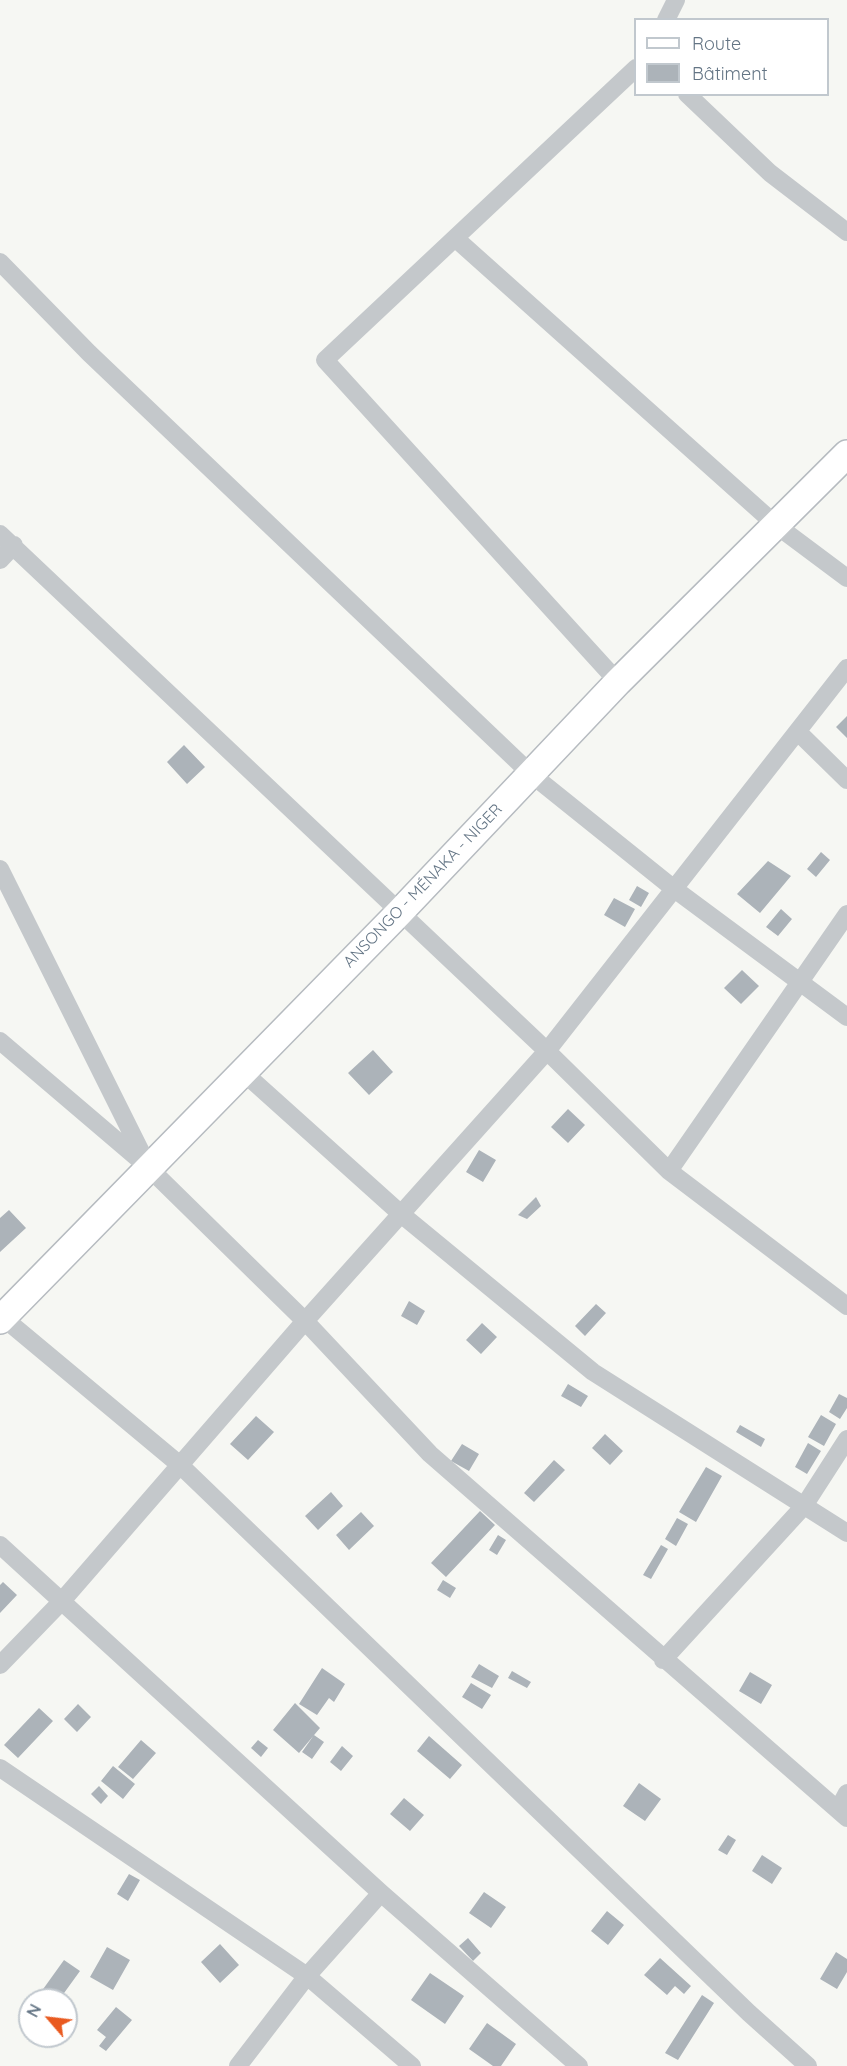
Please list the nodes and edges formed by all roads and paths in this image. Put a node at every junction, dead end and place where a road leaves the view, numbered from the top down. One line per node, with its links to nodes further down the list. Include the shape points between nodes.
1 (676, 0): 2 (street)
2 (667, 18)
3 (634, 70): 6 (street)
4 (689, 96): 5 (street, via 770,173)
5 (847, 232)
6 (455, 238): 9 (street); 14 (street, via 325,360)
7 (0, 262): 16 (street, via 89,353)
8 (847, 454): 9 (main road, ANSONGO - MÉNAKA - NIGER)
9 (776, 525): 12 (street); 14 (main road, ANSONGO - MÉNAKA - NIGER)
10 (7, 540): 11 (street); 20 (street)
11 (0, 560)
12 (847, 578)
13 (847, 669): 15 (street)
14 (618, 682): 16 (main road, ANSONGO - MÉNAKA - NIGER)
15 (798, 732): 17 (street); 19 (street)
16 (531, 774): 19 (street); 20 (main road, ANSONGO - MÉNAKA - NIGER)
17 (847, 780)
18 (0, 869): 27 (street)
19 (674, 888): 22 (street); 25 (street)
20 (399, 913): 25 (street); 26 (main road, ANSONGO - MÉNAKA - NIGER)
21 (847, 914): 22 (street)
22 (799, 983): 23 (street); 28 (street)
23 (847, 1017)
24 (0, 1041): 27 (street)
25 (547, 1051): 28 (street); 29 (street)
26 (243, 1072): 27 (main road, ANSONGO - MÉNAKA - NIGER); 29 (street)
27 (149, 1168): 31 (main road, ANSONGO - MÉNAKA - NIGER); 32 (street)
28 (669, 1171): 30 (street)
29 (401, 1214): 32 (street); 35 (street, via 593,1372)
30 (847, 1306)
31 (1, 1317): 34 (street)
32 (305, 1321): 34 (street); 39 (street, via 430,1454)
33 (847, 1439): 35 (street)
34 (180, 1465): 38 (street); 49 (street)
35 (804, 1506): 36 (street); 39 (street)
36 (847, 1533)
37 (0, 1545): 38 (street)
38 (61, 1602): 40 (street); 44 (street)
39 (663, 1660): 43 (street)
40 (0, 1665)
41 (0, 1768): 45 (street)
42 (847, 1793): 43 (street)
43 (843, 1814)
44 (381, 1893): 45 (street); 48 (street)
45 (307, 1976): 46 (street); 47 (street)
46 (238, 2066)
47 (412, 2066)
48 (579, 2066)
49 (808, 2066)

